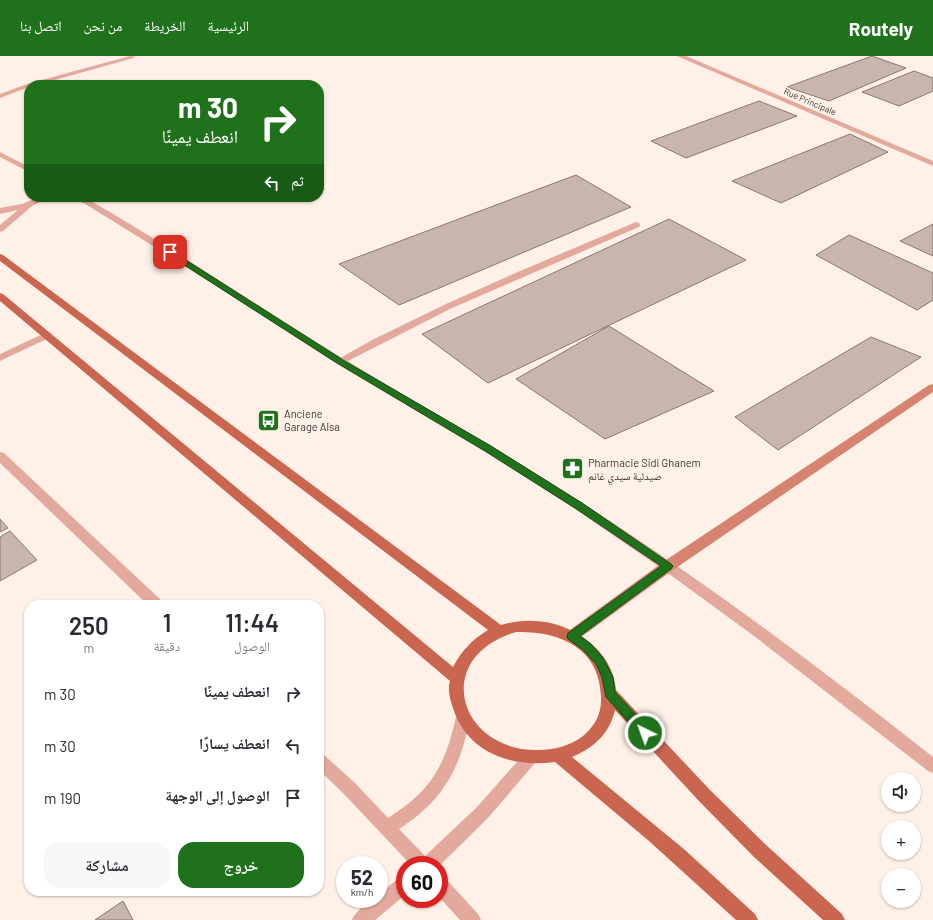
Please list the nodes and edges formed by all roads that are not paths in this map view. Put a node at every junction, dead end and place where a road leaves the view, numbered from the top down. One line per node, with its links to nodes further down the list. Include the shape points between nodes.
1 (680, 56): 7 (street, Rue Principale)
2 (134, 57): 3 (street)
3 (48, 80)
4 (24, 87): 5 (street)
5 (0, 96)
6 (0, 154): 8 (street)
7 (933, 164)
8 (24, 167)
9 (92, 202): 18 (street)
10 (32, 203): 11 (street); 13 (street)
11 (0, 211)
12 (636, 225): 18 (street, via 451,304 377,340)
13 (0, 229)
14 (0, 257): 23 (main road)
15 (0, 296): 16 (main road)
16 (47, 335): 17 (street); 25 (main road)
17 (0, 358)
18 (340, 362): 21 (street, via 488,448)
19 (933, 387): 21 (street)
20 (0, 456): 22 (street)
21 (668, 566): 24 (street); 31 (street, via 786,652)
22 (152, 600)
23 (499, 631): 24 (main road, via 536,626); 25 (main road, via 483,639 471,650 461,663)
24 (572, 636): 26 (main road, via 587,647 599,661 607,677)
25 (456, 678): 27 (main road, via 456,698)
26 (610, 694): 28 (main road, via 609,710 602,725 591,738 576,749); 40 (main road, via 759,850)
27 (462, 717): 29 (main road, via 489,745 509,754); 32 (street, via 453,759 442,779 427,798 408,815)
28 (558, 756): 29 (main road); 39 (main road, via 652,831)
29 (530, 758): 34 (street, via 484,813)
30 (324, 765): 32 (street)
31 (933, 766)
32 (387, 828): 33 (street)
33 (413, 856)
34 (438, 856)
35 (396, 891): 37 (street)
36 (448, 894): 38 (street)
37 (361, 920)
38 (472, 920)
39 (749, 920)
40 (836, 920)

